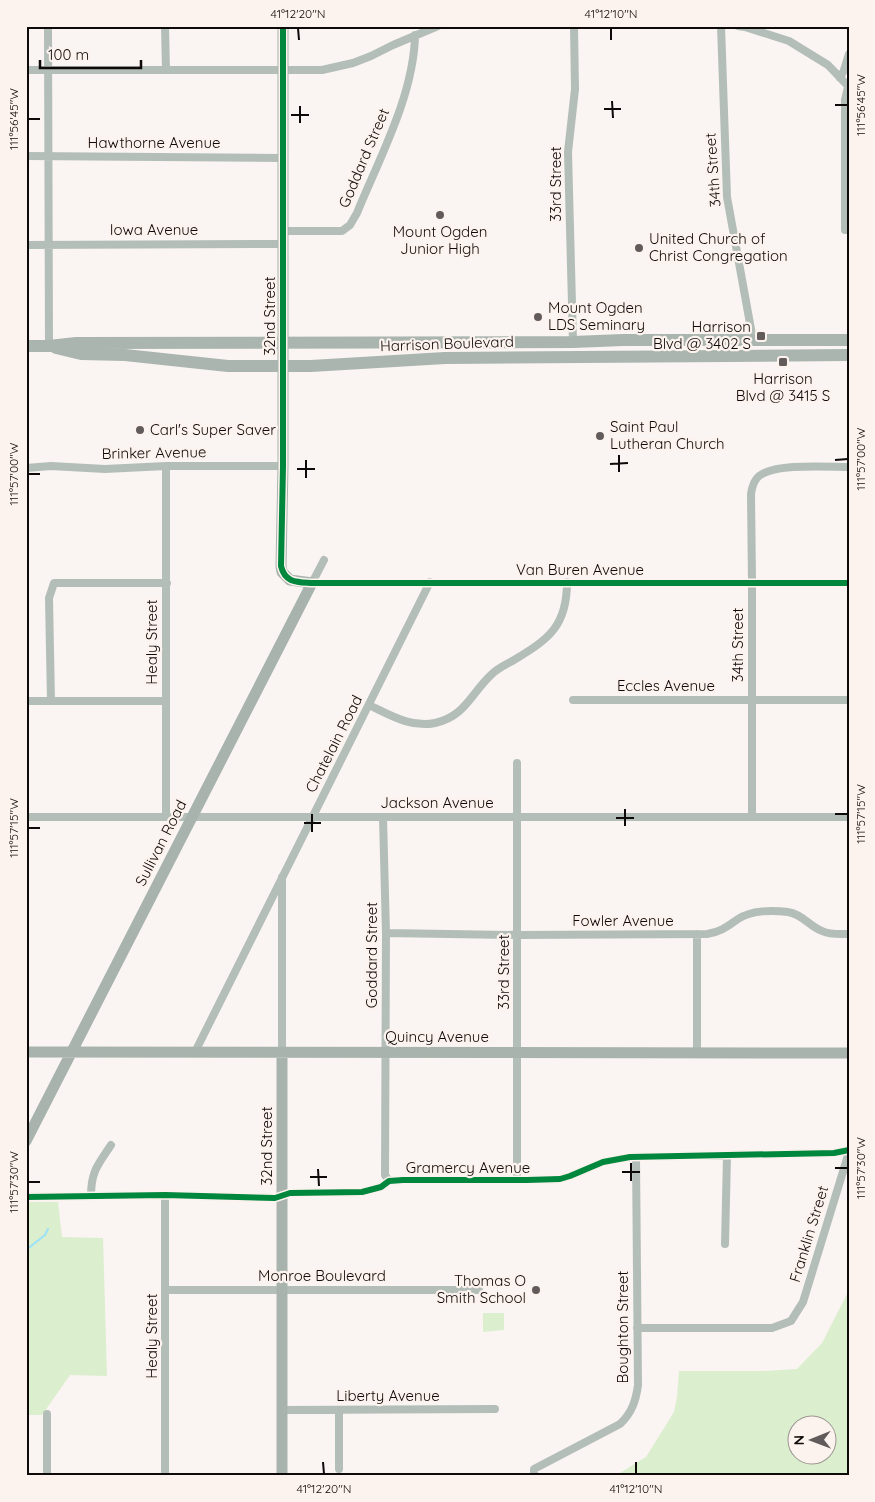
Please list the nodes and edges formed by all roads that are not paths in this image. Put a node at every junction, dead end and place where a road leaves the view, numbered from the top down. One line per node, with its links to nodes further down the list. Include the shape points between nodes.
1 (48, 26): 11 (street)
2 (165, 26): 12 (street)
3 (283, 26): 13 (street, 32nd Street)
4 (438, 26): 8 (street)
5 (574, 26): 27 (street, 33rd Street, via 574,89 568,152)
6 (721, 26): 24 (street, 34th Street, via 727,197)
7 (738, 26): 14 (street, via 790,41 828,66)
8 (415, 35): 13 (street, via 353,63 322,70); 20 (street, Goddard Street, via 414,53 400,110 350,224 342,230)
9 (849, 54): 14 (street)
10 (26, 70): 11 (street)
11 (48, 70): 12 (street); 17 (street)
12 (166, 70): 13 (street)
13 (283, 70): 18 (street, 32nd Street)
14 (840, 78): 15 (street)
15 (848, 87): 19 (street, via 845,100)
16 (26, 156): 17 (street, Hawthorne Avenue)
17 (48, 156): 18 (street, Hawthorne Avenue); 22 (street)
18 (282, 158): 20 (street, 32nd Street)
19 (847, 230)
20 (283, 231): 23 (street, 32nd Street)
21 (26, 244): 22 (street, Iowa Avenue)
22 (48, 244): 23 (street, Iowa Avenue); 29 (street)
23 (283, 244): 26 (street, 32nd Street)
24 (753, 340): 25 (main road, Harrison Boulevard); 27 (main road, Harrison Boulevard)
25 (849, 340)
26 (283, 342): 27 (main road, Harrison Boulevard); 29 (main road, Harrison Boulevard, via 76,343); 31 (street, 32nd Street)
27 (573, 342)
28 (26, 346): 29 (main road, Harrison Boulevard)
29 (49, 346): 31 (main road, Harrison Boulevard, via 81,354 125,355 217,366)
30 (849, 356): 31 (main road, Harrison Boulevard, via 437,358)
31 (283, 366): 33 (street, 32nd Street)
32 (166, 466): 33 (street, Brinker Avenue); 35 (street, Brinker Avenue); 39 (street, Healy Street)
33 (283, 466): 40 (street, 32nd Street, via 282,572 290,580)
34 (849, 467): 41 (street, 34th Street, via 796,467 760,475 752,486 751,494)
35 (26, 468)
36 (324, 560): 40 (street, Sullivan Road)
37 (430, 582): 38 (street, Van Buren Avenue); 40 (street, Van Buren Avenue); 49 (street, Chatelain Road)
38 (566, 582): 41 (street, Van Buren Avenue); 49 (street, via 562,615 552,633 536,647 493,673 469,703 451,717 429,724 414,724)
39 (166, 583): 47 (street, via 54,583 50,598); 48 (street, Healy Street)
40 (312, 583): 53 (street, Sullivan Road)
41 (752, 583): 42 (street, Van Buren Avenue); 44 (street, 34th Street)
42 (849, 583)
43 (573, 700): 44 (street, Eccles Avenue)
44 (752, 700): 45 (street, Eccles Avenue); 57 (street, 34th Street)
45 (849, 700)
46 (26, 701): 47 (street)
47 (52, 701): 48 (street)
48 (166, 701): 52 (street, Healy Street)
49 (369, 705): 54 (street, Chatelain Road)
50 (518, 763): 56 (street, 33rd Street)
51 (26, 817): 52 (street, Jackson Avenue)
52 (166, 817): 53 (street, Jackson Avenue)
53 (191, 817): 54 (street, Jackson Avenue); 65 (street, Sullivan Road)
54 (313, 817): 55 (street, Jackson Avenue); 59 (street, Chatelain Road)
55 (383, 817): 56 (street, Jackson Avenue); 60 (street, Goddard Street)
56 (517, 817): 57 (street, Jackson Avenue); 63 (street, 33rd Street)
57 (752, 817): 58 (street, Jackson Avenue)
58 (849, 817)
59 (282, 876): 66 (street, Chatelain Road); 71 (street, 32nd Street)
60 (386, 934): 63 (street, Fowler Avenue); 67 (street, Goddard Street)
61 (697, 934): 62 (street, Fowler Avenue, via 720,931 745,915 760,912 790,912 823,932); 63 (street, Fowler Avenue); 69 (street)
62 (849, 934)
63 (518, 935): 68 (street, 33rd Street)
64 (26, 1052): 65 (street, Quincy Avenue)
65 (72, 1052): 66 (street, Quincy Avenue); 72 (street, Sullivan Road)
66 (195, 1052): 71 (street, Quincy Avenue)
67 (386, 1052): 68 (street, Quincy Avenue); 71 (street, Quincy Avenue); 78 (street, Goddard Street, via 385,1175)
68 (518, 1052): 69 (street, Quincy Avenue); 77 (street, 33rd Street)
69 (697, 1052): 70 (street, Quincy Avenue)
70 (849, 1052)
71 (282, 1053): 79 (street, 32nd Street)
72 (26, 1141)
73 (111, 1145): 80 (street, via 94,1170)
74 (849, 1151): 75 (street, Gramercy Avenue); 87 (street, Franklin Street, via 803,1302 790,1321 772,1328)
75 (726, 1155): 76 (street, Gramercy Avenue); 83 (street)
76 (636, 1157): 77 (street, Gramercy Avenue, via 603,1162 560,1178); 87 (street, Boughton Street)
77 (517, 1180): 78 (street, Gramercy Avenue)
78 (389, 1181): 79 (street, Gramercy Avenue, via 381,1187 362,1192)
79 (282, 1195): 81 (street, Gramercy Avenue, via 275,1198); 84 (street, 32nd Street)
80 (91, 1196): 81 (street, Gramercy Avenue); 82 (street, Gramercy Avenue)
81 (165, 1196): 85 (street, Healy Street)
82 (26, 1197)
83 (725, 1244)
84 (282, 1289): 85 (street, Monroe Boulevard); 86 (street, Monroe Boulevard); 89 (street, 32nd Street)
85 (165, 1290): 95 (street, Healy Street)
86 (479, 1290)
87 (637, 1328): 93 (street, Boughton Street, via 638,1385 634,1405 626,1419)
88 (495, 1409): 90 (street, Liberty Avenue)
89 (282, 1410): 90 (street, Liberty Avenue); 96 (street, 32nd Street)
90 (340, 1410): 92 (street)
91 (47, 1414): 94 (street)
92 (339, 1469)
93 (534, 1473)
94 (47, 1476)
95 (165, 1476)
96 (282, 1476)

